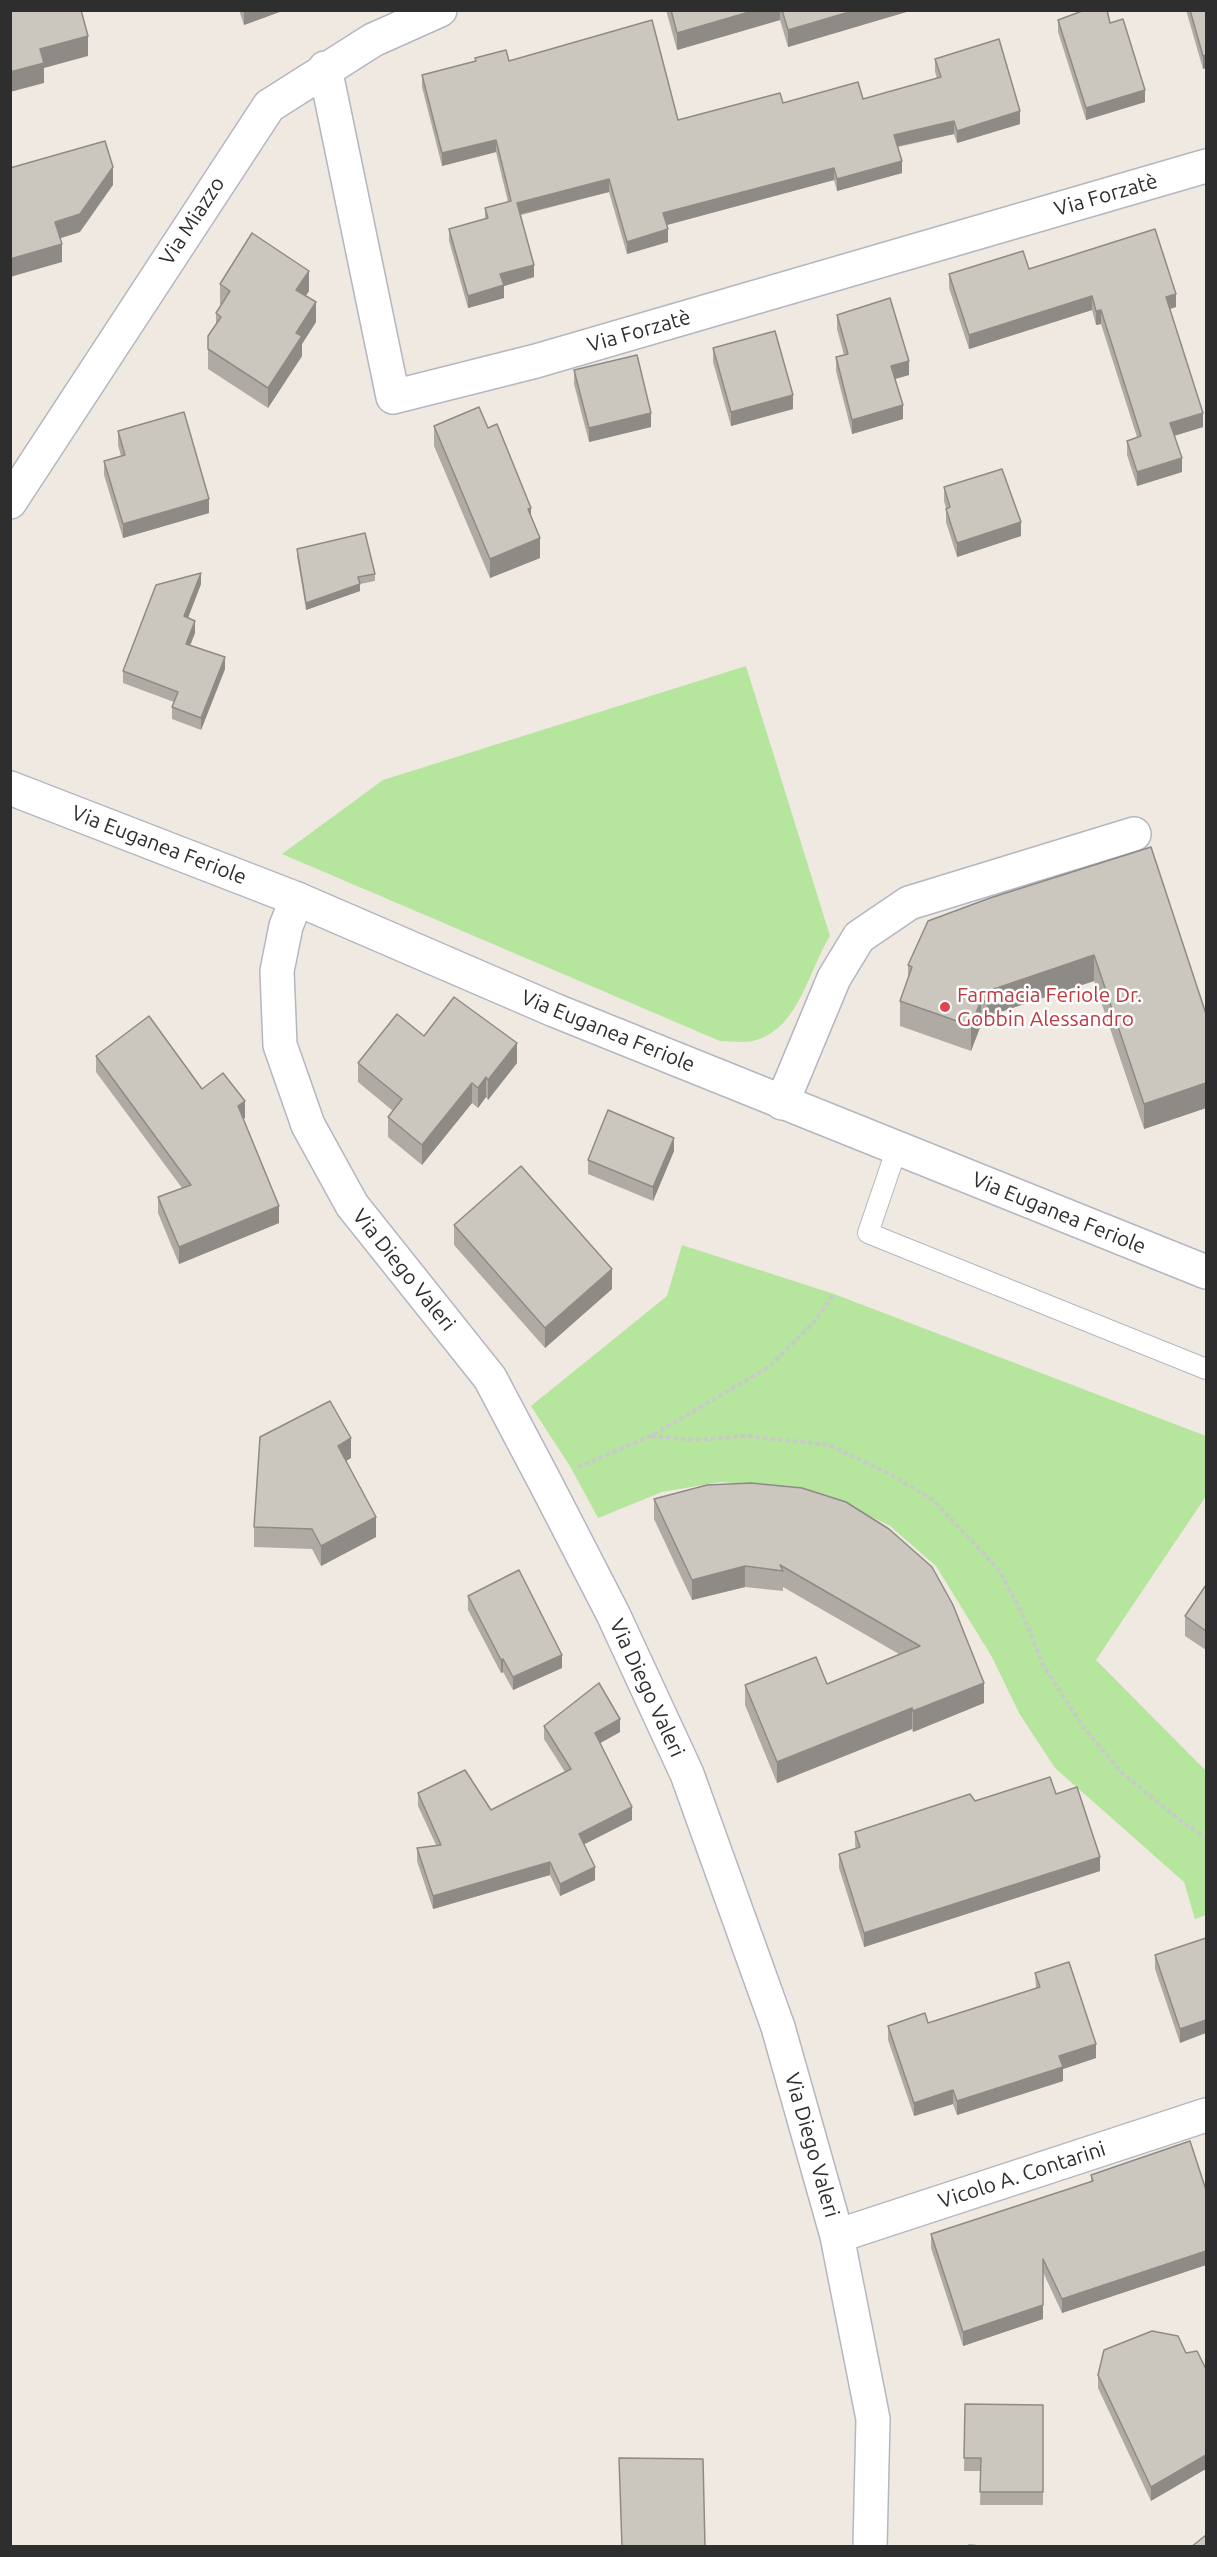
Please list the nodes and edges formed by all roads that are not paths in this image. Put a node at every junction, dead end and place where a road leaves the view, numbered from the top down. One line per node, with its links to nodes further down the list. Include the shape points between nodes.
1 (440, 10): 2 (street, Via Miazzo, via 373,40)
2 (325, 68): 3 (street, Via Forzatè, via 393,397 536,361); 4 (street, Via Miazzo, via 269,106)
3 (1206, 166)
4 (16, 483)
5 (10, 788): 7 (street, Via Euganea Feriole)
6 (1134, 834): 8 (street, via 909,903 860,937 834,978)
7 (297, 899): 8 (street, Via Euganea Feriole); 13 (street, Via Diego Valeri, via 286,926 277,971 280,1045 308,1125 352,1206 490,1378 613,1614 687,1774 778,2026)
8 (782, 1103): 9 (street, Via Euganea Feriole)
9 (897, 1148): 10 (street, Via Euganea Feriole); 11 (lane, via 868,1233)
10 (1206, 1272)
11 (1206, 1369)
12 (1206, 2115): 13 (street, Vicolo A. Contarini)
13 (837, 2236): 14 (street, Via Diego Valeri, via 873,2419)
14 (870, 2547)

